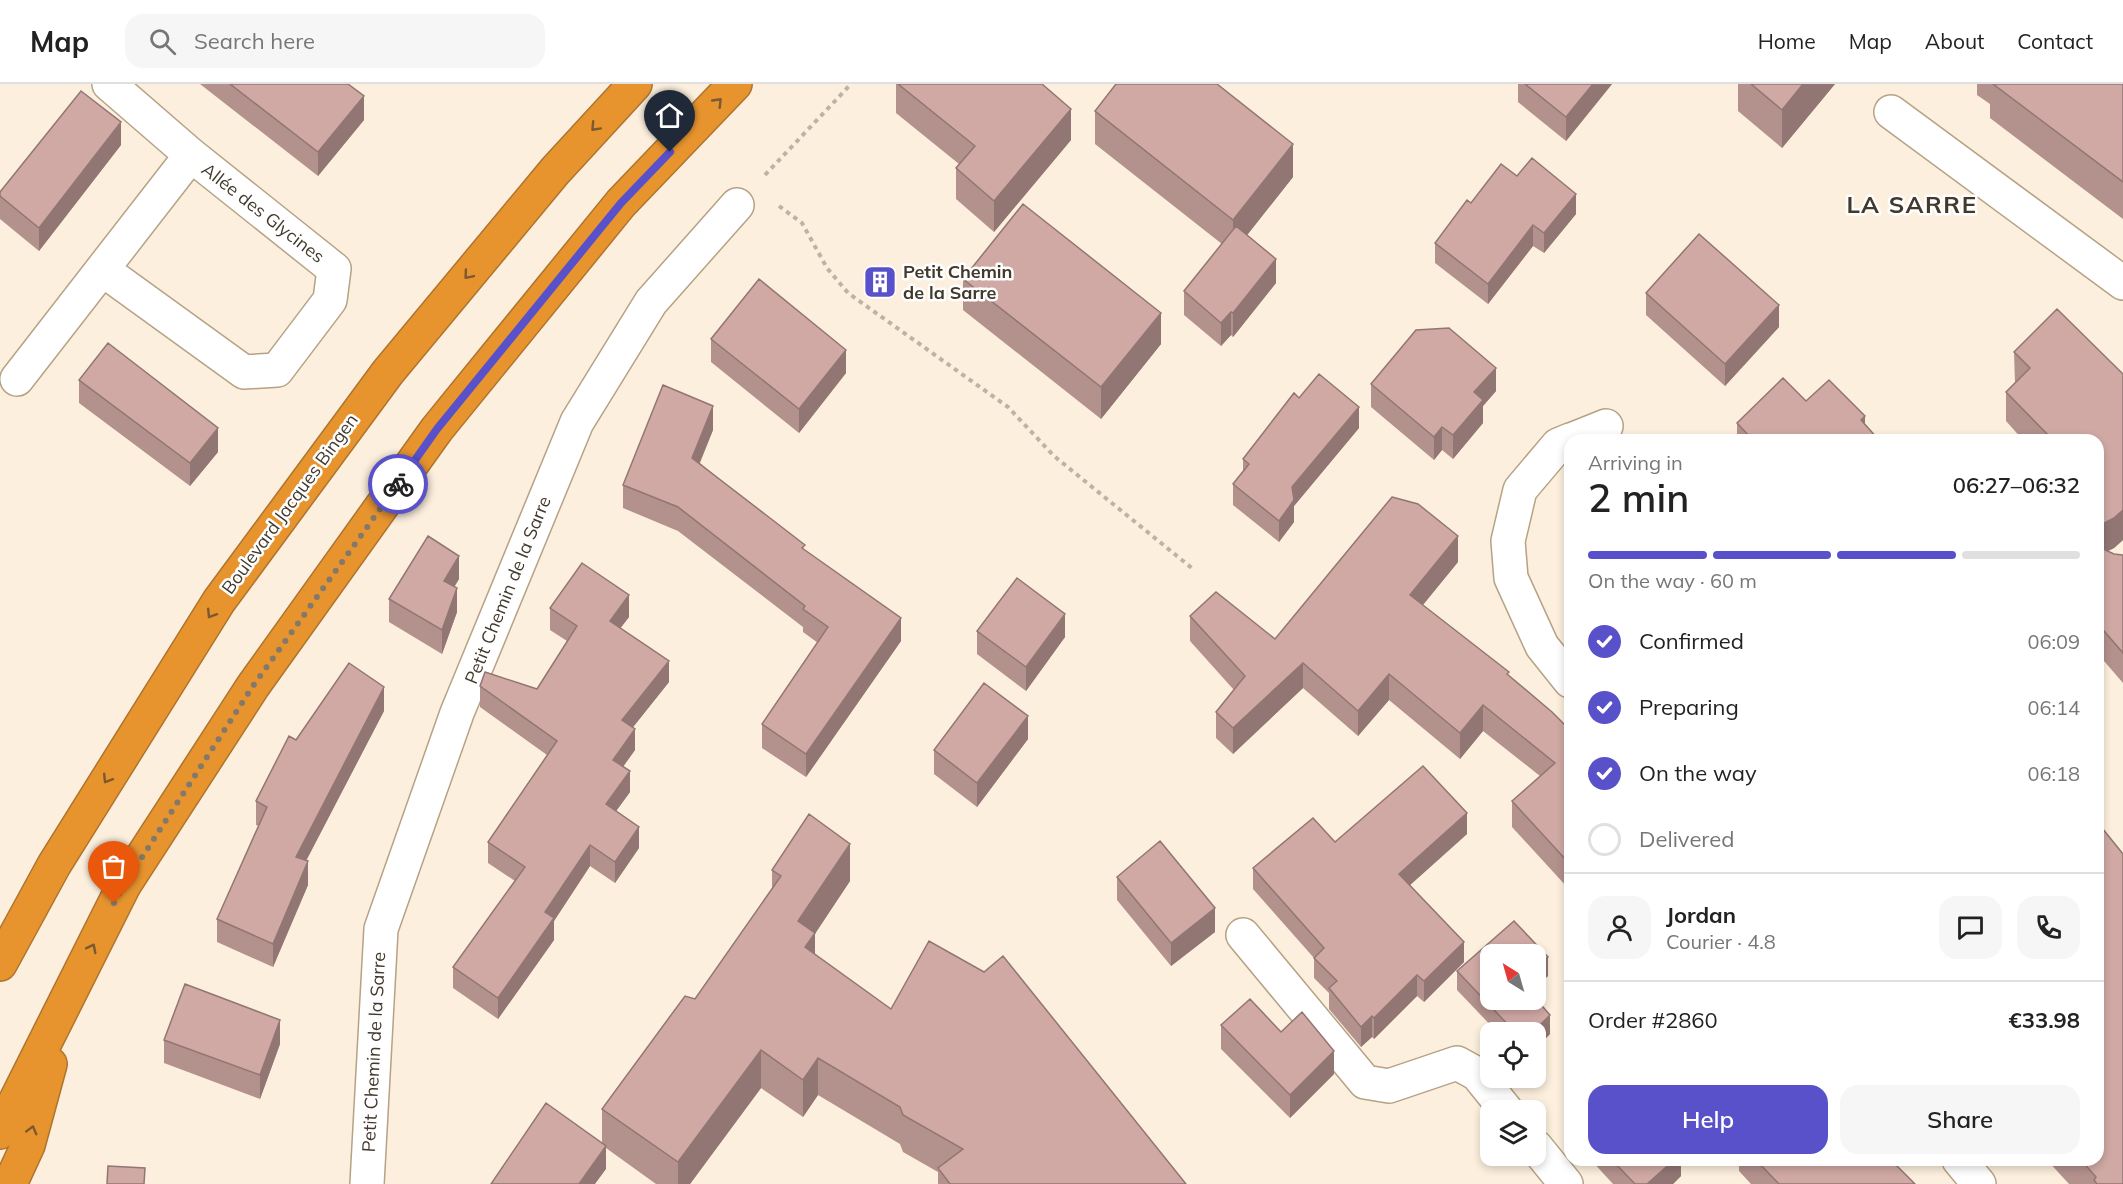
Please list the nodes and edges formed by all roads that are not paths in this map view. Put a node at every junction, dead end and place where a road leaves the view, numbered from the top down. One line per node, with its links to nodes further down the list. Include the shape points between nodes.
1 (109, 84): 5 (street, Allée des Glycines)
2 (635, 84): 15 (highway, Boulevard Jacques Bingen, one-way to 15, via 555,171 388,372 219,601 54,865)
3 (735, 84): 16 (highway, one-way to 3, via 124,885 246,696 437,429 621,203)
4 (1891, 112): 8 (street)
5 (191, 155): 7 (street, Allée des Glycines); 7 (street, Allée des Glycines, via 334,269 330,300 277,370 244,372)
6 (737, 204): 22 (street, Petit Chemin de la Sarre, via 651,302 577,422 457,713 381,929)
7 (103, 270): 9 (street, Allée des Glycines)
8 (2123, 283)
9 (17, 379)
10 (1606, 426): 11 (street)
11 (1586, 434)
12 (1564, 443): 13 (street, via 1520,490 1508,541 1511,578 1542,646)
13 (1564, 674)
14 (1243, 935): 17 (street, via 1365,1082 1389,1086 1457,1063 1477,1074)
15 (0, 964)
16 (68, 993): 18 (highway); 21 (highway, one-way to 16, via 28,1145)
17 (1498, 1100)
18 (0, 1132)
19 (1546, 1159): 23 (street)
20 (1964, 1166): 24 (street)
21 (10, 1184)
22 (367, 1184)
23 (1566, 1184)
24 (1979, 1184)

